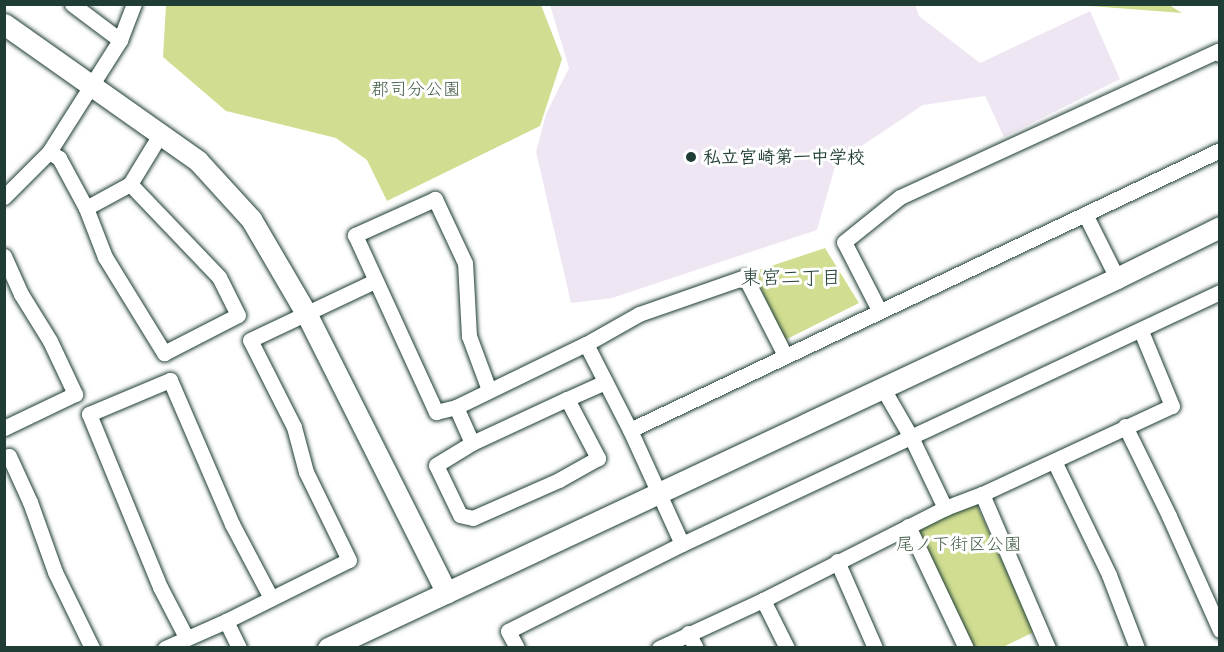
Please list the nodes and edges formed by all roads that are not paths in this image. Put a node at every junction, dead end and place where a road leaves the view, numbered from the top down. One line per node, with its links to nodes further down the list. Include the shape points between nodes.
1 (72, 4): 4 (street)
2 (134, 4): 4 (street)
3 (4, 24): 6 (street)
4 (120, 40): 6 (street)
5 (1220, 54): 19 (street, via 1218,51 900,197 844,242)
6 (89, 86): 7 (street); 9 (street)
7 (161, 133): 10 (street); 20 (street, via 198,161 251,219)
8 (1220, 150): 13 (street)
9 (49, 152): 11 (street); 12 (street, via 59,158)
10 (130, 184): 12 (street); 12 (street, via 219,277 238,315 164,353 105,257)
11 (4, 197)
12 (86, 208)
13 (1085, 213): 16 (street); 19 (street)
14 (1220, 227): 16 (street)
15 (4, 256): 30 (street, via 75,394)
16 (1117, 278): 25 (street)
17 (375, 281): 20 (street); 26 (street, via 355,234 435,199 465,263 469,336); 28 (street, via 436,412)
18 (1220, 292): 21 (street)
19 (879, 310): 23 (street)
20 (306, 313): 42 (street); 43 (street, via 250,340 294,427 306,472 349,560)
21 (1140, 331): 29 (street, via 1172,406); 32 (street)
22 (585, 344): 23 (street, via 639,314 745,277); 24 (street); 26 (street)
23 (785, 355): 31 (street)
24 (605, 382): 27 (street); 31 (street)
25 (882, 387): 32 (street); 36 (street)
26 (489, 390): 28 (street)
27 (567, 399): 33 (street); 33 (street, via 598,458 473,518 460,515 436,465)
28 (456, 406): 33 (street)
29 (1125, 426): 35 (street); 46 (street)
30 (4, 428)
31 (630, 430): 36 (street)
32 (911, 437): 38 (street); 40 (street)
33 (472, 443)
34 (4, 458): 49 (street, via 9,456 55,572)
35 (1054, 461): 37 (street); 60 (street, via 1109,576)
36 (658, 492): 40 (street); 42 (street)
37 (982, 494): 38 (street); 59 (street)
38 (945, 508): 39 (street)
39 (908, 526): 41 (street); 58 (street)
40 (682, 544): 53 (street, via 508,631)
41 (837, 561): 44 (street); 57 (street)
42 (447, 593): 52 (street)
43 (271, 598): 45 (street); 48 (street, via 232,524 170,380 89,414 160,586)
44 (763, 600): 47 (street); 56 (street)
45 (226, 621): 48 (street); 51 (street)
46 (1220, 630)
47 (688, 633): 54 (street); 55 (street)
48 (186, 637): 50 (street)
49 (92, 648)
50 (165, 648)
51 (239, 648)
52 (328, 648)
53 (517, 648)
54 (659, 648)
55 (696, 648)
56 (787, 648)
57 (875, 648)
58 (966, 648)
59 (1048, 648)
60 (1137, 648)

